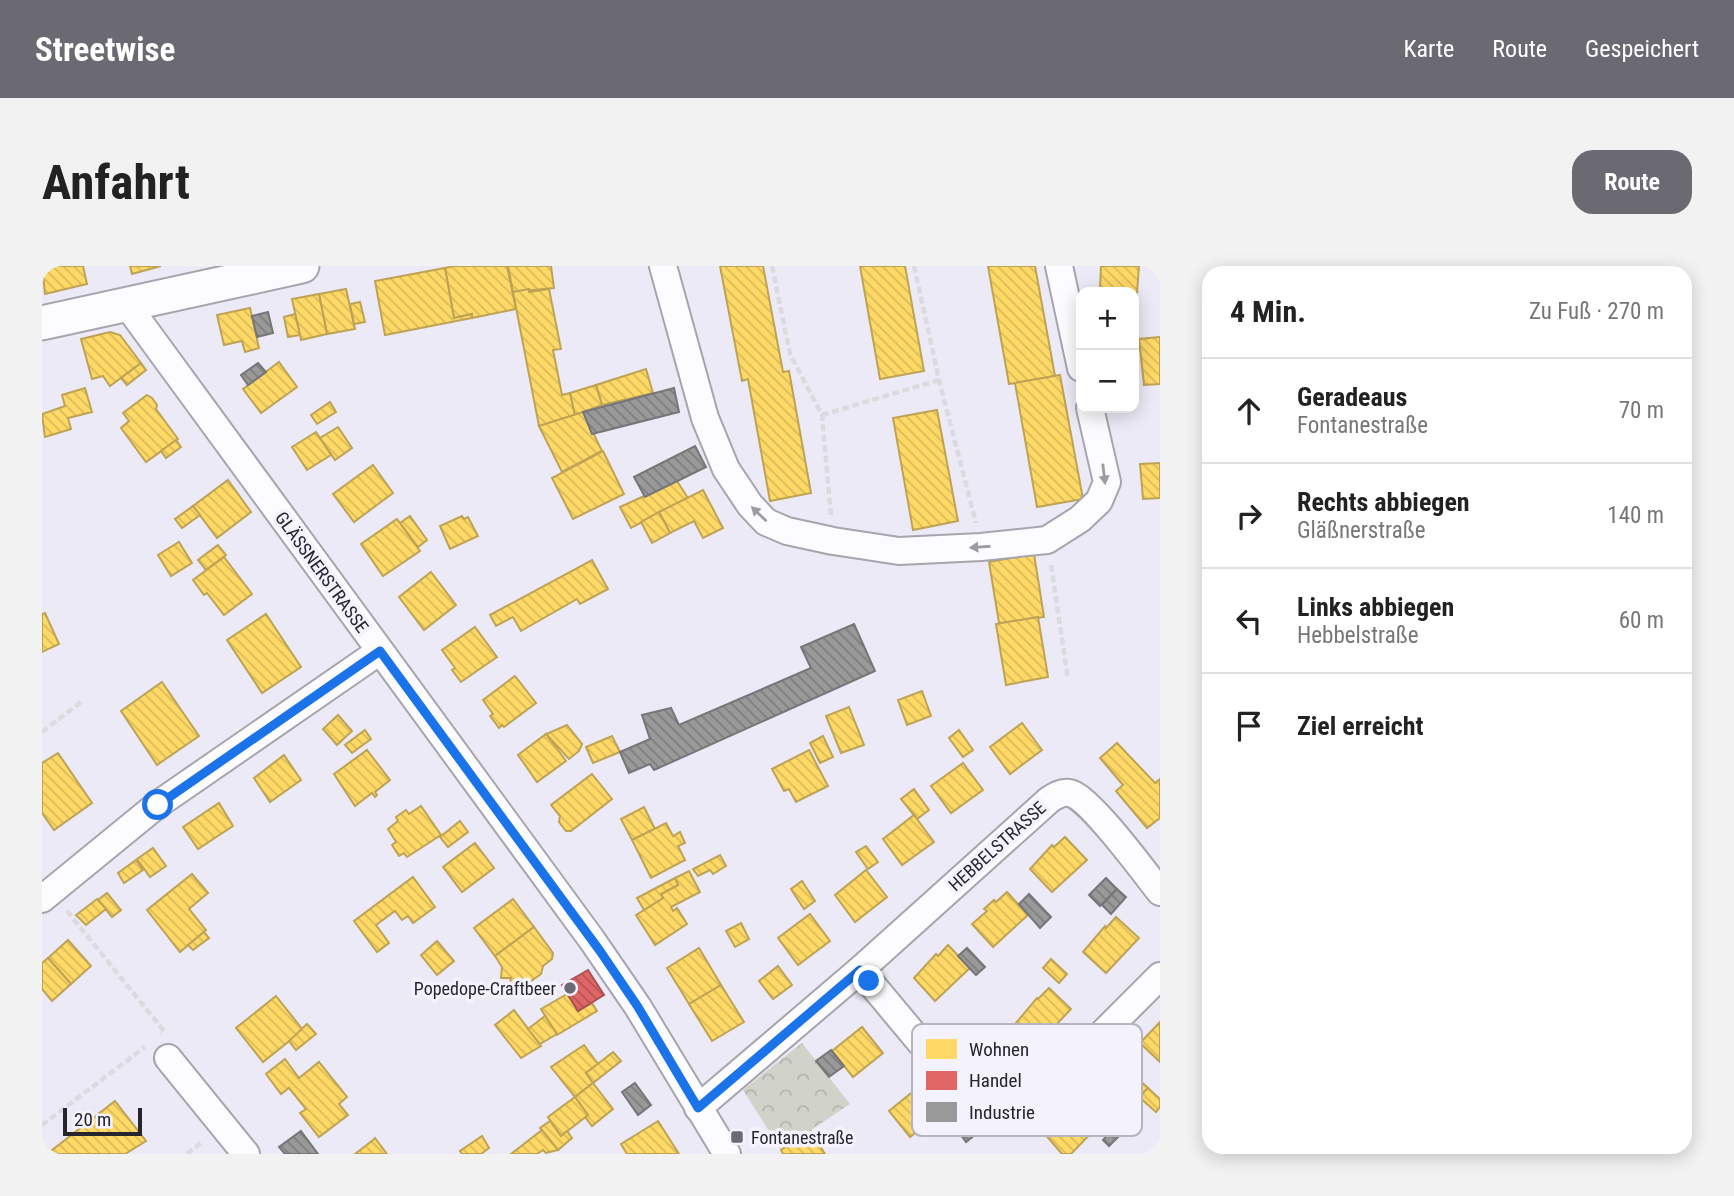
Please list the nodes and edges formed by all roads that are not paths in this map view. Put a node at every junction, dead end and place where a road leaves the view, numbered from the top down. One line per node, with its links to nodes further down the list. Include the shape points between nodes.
1 (302, 266): 4 (street)
2 (663, 266): 8 (street, one-way to 2, via 1107,482 1099,501 1047,540 899,551 787,531 766,522 726,469 705,418)
3 (1059, 266): 7 (street)
4 (236, 272): 5 (street)
5 (127, 305): 6 (street); 9 (street, GLÄSSNERSTRASSE)
6 (42, 323)
7 (1077, 350)
8 (1091, 413)
9 (380, 651): 11 (street, via 158,805); 17 (street, GLÄSSNERSTRASSE, via 600,951)
10 (1160, 892): 12 (street, HEBBELSTRASSE, via 1086,802 1068,793 1058,795)
11 (42, 899)
12 (860, 970): 15 (street); 17 (street, HEBBELSTRASSE)
13 (1160, 976): 14 (street)
14 (1112, 1024)
15 (912, 1033)
16 (160, 1050): 18 (street)
17 (698, 1108): 19 (street, GLÄSSNERSTRASSE)
18 (246, 1154)
19 (727, 1154)

